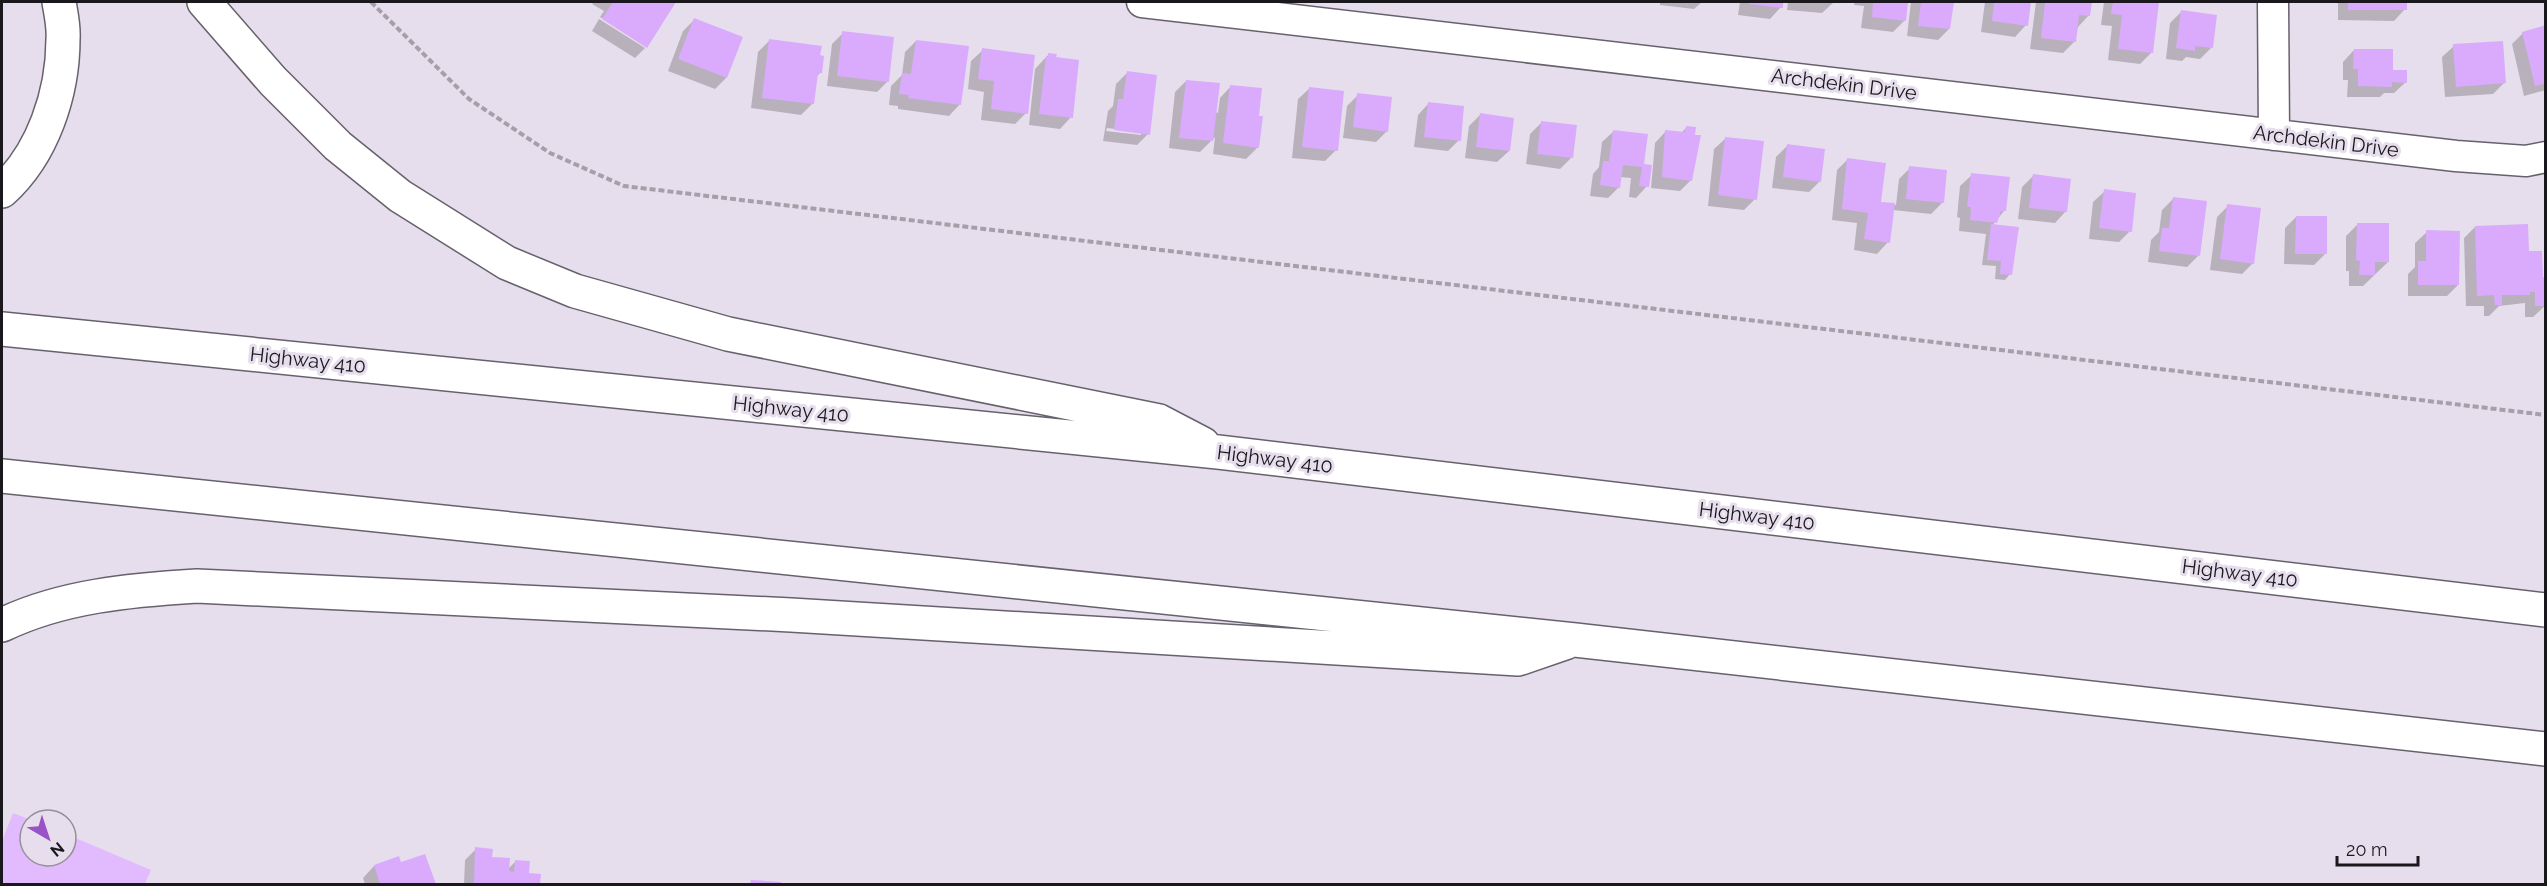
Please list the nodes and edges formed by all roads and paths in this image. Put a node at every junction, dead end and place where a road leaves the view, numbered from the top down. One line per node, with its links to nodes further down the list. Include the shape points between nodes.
1 (59, 2): 9 (highway, via 64,37 61,75 50,115 35,150)
2 (204, 2): 12 (highway, via 273,81 338,146 400,196 507,263 575,291 728,334 1159,421)
3 (371, 2): 11 (path, via 469,99 550,153 624,186)
4 (1142, 2): 6 (street, Archdekin Drive)
5 (2273, 2): 7 (street)
6 (1235, 6): 7 (street, Archdekin Drive)
7 (2274, 135): 8 (street, Archdekin Drive, via 2456,156 2526,161)
8 (2546, 157)
9 (2, 191)
10 (2, 328): 12 (highway, Highway 410)
11 (2546, 415)
12 (1218, 452): 14 (highway, Highway 410)
13 (2, 476): 16 (highway)
14 (2546, 610)
15 (2, 625): 16 (highway, via 59,605 104,595 197,586 791,615 1518,659)
16 (1575, 640): 17 (highway)
17 (2546, 749)

